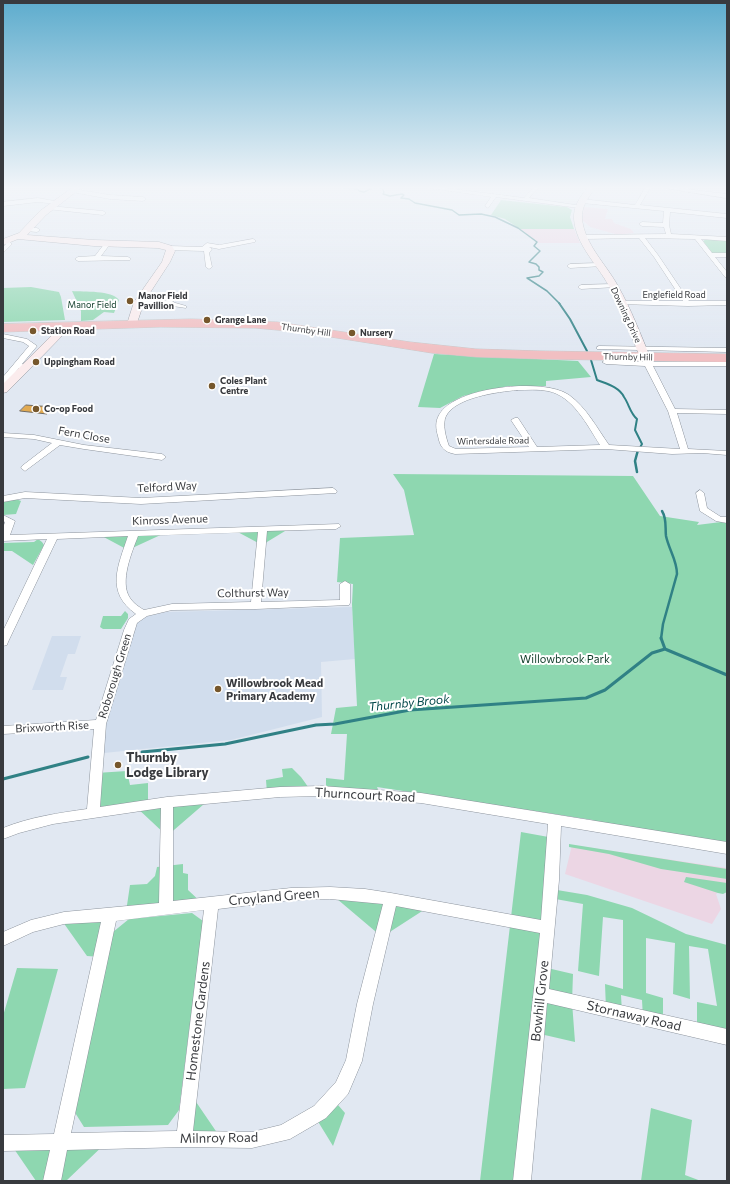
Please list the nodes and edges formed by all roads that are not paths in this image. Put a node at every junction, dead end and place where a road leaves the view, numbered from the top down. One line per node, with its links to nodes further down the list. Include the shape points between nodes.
1 (8, 243): 10 (street)
2 (95, 243): 7 (street)
3 (242, 243): 8 (street, via 219,248)
4 (587, 243): 16 (street, Downing Drive)
5 (646, 243): 26 (street)
6 (701, 243): 11 (street)
7 (106, 244): 9 (street); 13 (street)
8 (206, 247): 9 (street); 18 (street)
9 (169, 248): 23 (street, via 171,252 166,262)
10 (3, 251)
11 (710, 255): 12 (street); 19 (street)
12 (727, 255)
13 (97, 258): 14 (street); 15 (street)
14 (78, 259)
15 (128, 259)
16 (600, 265): 17 (street); 20 (street, Downing Drive)
17 (570, 266)
18 (209, 267)
19 (727, 276)
20 (614, 286): 21 (street); 25 (street, Downing Drive)
21 (581, 287)
22 (182, 294): 24 (street)
23 (139, 302): 24 (street); 29 (street)
24 (166, 303): 28 (street)
25 (621, 303): 26 (street, Englefield Road); 37 (street, Downing Drive)
26 (688, 304): 27 (street, Englefield Road)
27 (727, 304)
28 (184, 307)
29 (132, 324): 30 (highway, Thurnby Hill); 37 (highway, Thurnby Hill, via 254,324 306,329 452,351)
30 (61, 327): 32 (highway, Thurnby Hill); 34 (street)
31 (3, 328): 32 (highway, Thurnby Hill)
32 (37, 328): 34 (street, via 48,336)
33 (3, 336): 41 (street, via 25,340 33,346)
34 (46, 346): 41 (street)
35 (600, 348): 37 (street)
36 (727, 350): 37 (street)
37 (645, 356): 38 (highway, Thurnby Hill); 39 (street); 40 (street); 44 (street)
38 (727, 358)
39 (606, 362)
40 (727, 364)
41 (22, 366): 42 (street); 43 (street)
42 (3, 382)
43 (3, 390)
44 (672, 411): 45 (street); 51 (street)
45 (727, 412)
46 (515, 420): 50 (street)
47 (3, 435): 48 (street, Fern Close)
48 (58, 442): 53 (street, Fern Close, via 150,459); 54 (street)
49 (606, 447): 50 (street, Wintersdale Road); 50 (street, Wintersdale Road, via 571,400 547,388 529,387 472,397 454,405 444,412 441,418 444,446 450,451); 51 (street, Wintersdale Road)
50 (535, 450)
51 (685, 452): 52 (street, Wintersdale Road)
52 (727, 453)
53 (162, 457)
54 (33, 462): 55 (street); 56 (street)
55 (42, 465)
56 (25, 468)
57 (333, 491): 59 (street, Telford Way, via 141,501 25,495)
58 (700, 493): 61 (street, via 703,509 719,519)
59 (3, 499)
60 (3, 518): 66 (street, Kinross Avenue, via 10,521)
61 (727, 520)
62 (336, 526): 63 (street, Kinross Avenue)
63 (263, 529): 64 (street, Kinross Avenue); 68 (street)
64 (134, 533): 65 (street, Kinross Avenue); 69 (street, via 122,575 122,587 127,601)
65 (53, 536): 66 (street, Kinross Avenue); 70 (street)
66 (4, 538)
67 (345, 584): 68 (street, Colthurst Way, via 345,603)
68 (256, 606): 69 (street, Colthurst Way, via 172,607)
69 (143, 614): 71 (street, Roborough Green, via 133,621 129,630)
70 (3, 642)
71 (100, 724): 72 (street, Brixworth Rise); 74 (street, Roborough Green)
72 (3, 730)
73 (168, 802): 74 (street, Thurncourt Road); 75 (street, Thurncourt Road, via 280,792 326,791 421,798); 80 (street)
74 (93, 812): 76 (street, Thurncourt Road, via 36,823)
75 (555, 821): 77 (street, Thurncourt Road); 82 (street, Bowhill Grove)
76 (3, 834)
77 (727, 848)
78 (391, 899): 79 (street, Croyland Green, via 316,892); 82 (street, Croyland Green); 86 (street, Milnroy Road, via 354,1061 342,1088 320,1112 284,1133 252,1140)
79 (212, 904): 80 (street, Croyland Green); 86 (street, Homestone Gardens)
80 (166, 907): 81 (street, Croyland Green)
81 (110, 915): 83 (street, Croyland Green, via 64,918 31,926); 87 (street)
82 (547, 928): 84 (street, Bowhill Grove)
83 (3, 939)
84 (540, 994): 85 (street, Stornaway Road); 90 (street, Bowhill Grove)
85 (727, 1037)
86 (184, 1139): 87 (street, Milnroy Road)
87 (61, 1142): 88 (street, Milnroy Road); 89 (street)
88 (3, 1143)
89 (52, 1181)
90 (522, 1181)

